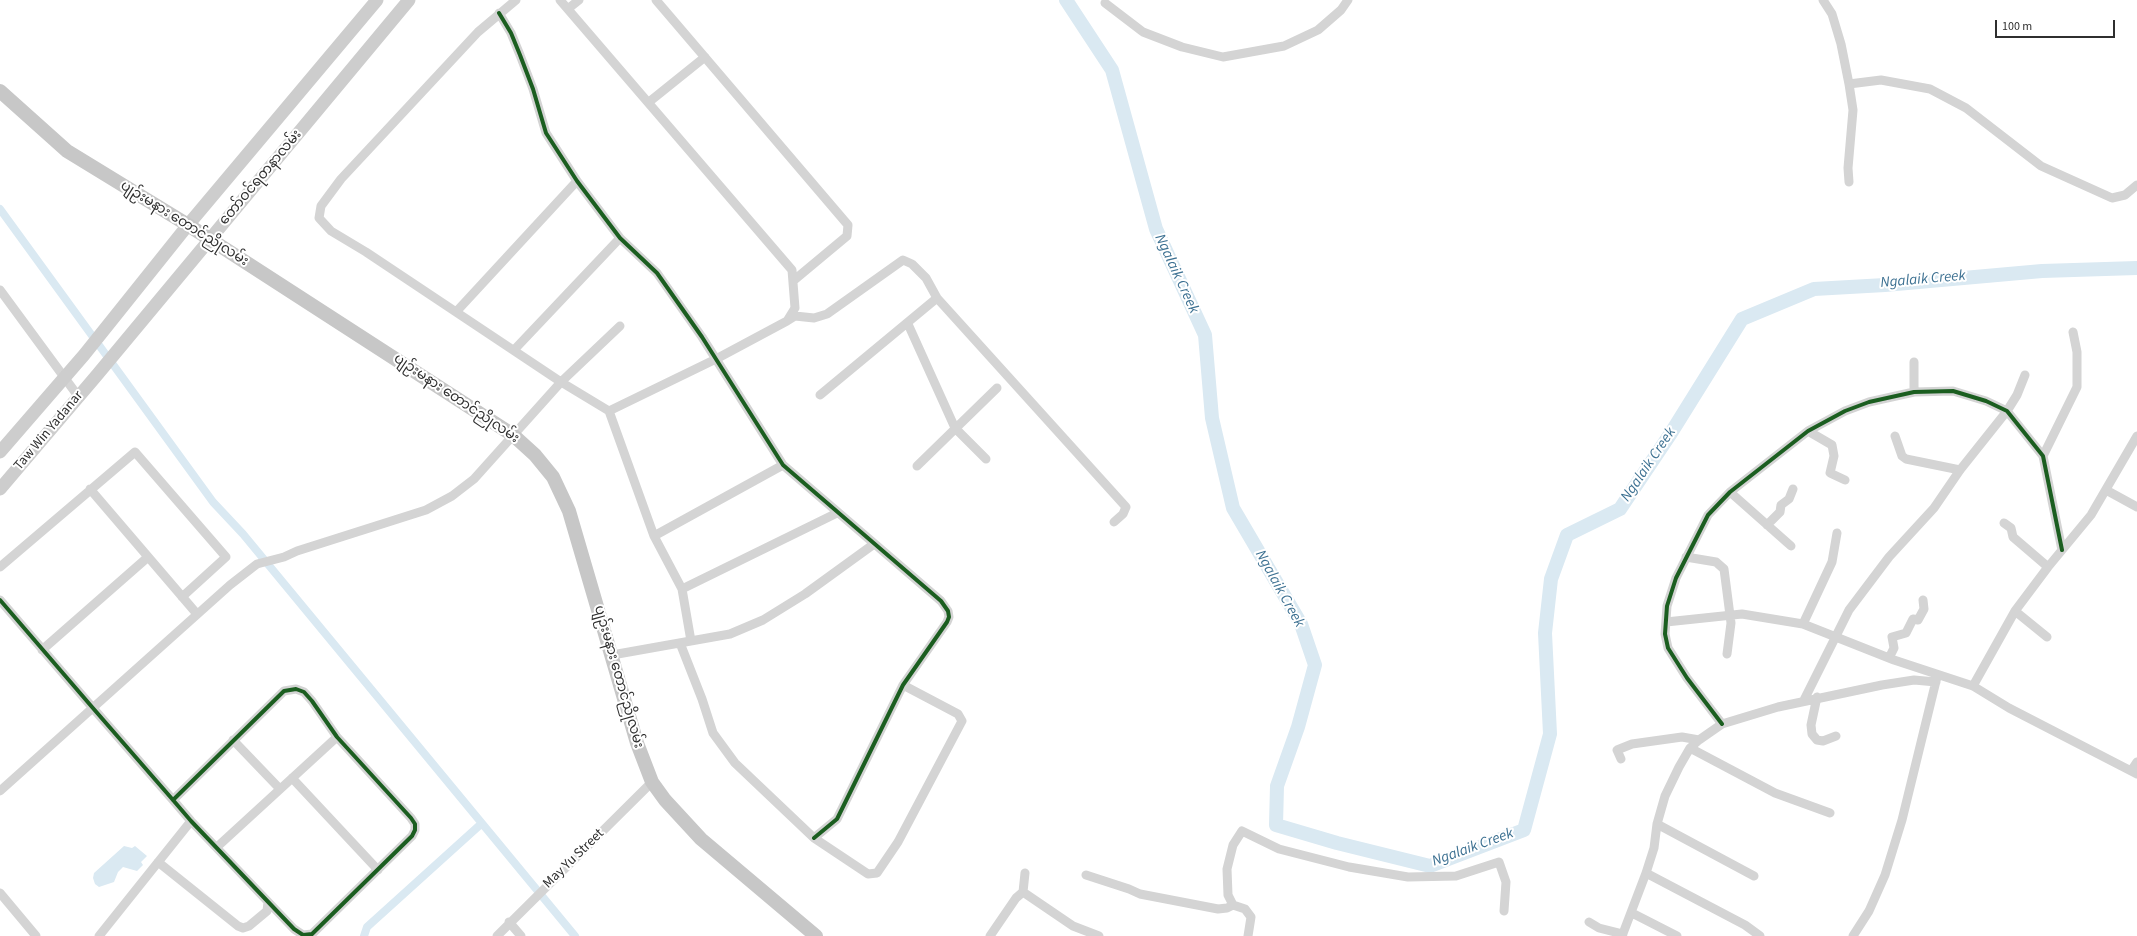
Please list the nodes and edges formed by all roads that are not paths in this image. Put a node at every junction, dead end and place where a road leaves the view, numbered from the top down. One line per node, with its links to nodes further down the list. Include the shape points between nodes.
1 (377, 0): 19 (main road, တော်ဝင်ရတနာလမ်း)
2 (409, 0): 21 (main road, တော်ဝင်ရတနာလမ်း)
3 (516, 0): 11 (street)
4 (560, 0): 10 (street)
5 (579, 0): 10 (street)
6 (656, 0): 12 (street)
7 (1348, 0): 9 (street, via 1341,10 1318,30 1284,46 1223,57 1182,47 1143,32)
8 (1823, 0): 13 (street, via 1832,14)
9 (1105, 3)
10 (569, 8): 15 (street)
11 (499, 13): 16 (street, via 520,55 546,133); 25 (street, via 478,32 352,168 321,206 319,218 331,231)
12 (705, 57): 15 (street); 22 (street, via 848,225 847,236)
13 (1849, 84): 17 (street, via 1853,110); 18 (street, via 1881,80 1930,89 1966,108 2041,166 2112,198 2125,195)
14 (0, 91): 19 (main road, ပျဉ်းမနား တောင်ညိုလမ်း, via 67,150)
15 (649, 102): 22 (street, via 792,270)
16 (578, 181): 20 (street); 25 (street)
17 (1849, 182)
18 (2137, 185)
19 (188, 225): 21 (main road, ပျဉ်းမနား တောင်ညိုလမ်း); 31 (main road, တော်ဝင်ရတနာလမ်း)
20 (620, 238): 30 (street); 32 (street, via 657,273)
21 (210, 240): 34 (main road, တော်ဝင်ရတနာလမ်း); 46 (main road, ပျဉ်းမနား တောင်ညိုလမ်း)
22 (793, 281): 26 (street, via 794,308)
23 (0, 290): 36 (street)
24 (937, 298): 26 (street, via 926,278 912,264 903,260 826,314 814,318 795,316); 27 (street); 63 (street, via 1126,507 1123,514)
25 (456, 312): 30 (street)
26 (787, 321): 32 (street)
27 (908, 324): 40 (street); 44 (street)
28 (620, 326): 37 (street)
29 (2073, 332): 50 (street, via 2077,352 2076,387)
30 (514, 350): 37 (street)
31 (84, 355): 36 (main road, Taw Win Yadanar)
32 (716, 359): 42 (street); 52 (street)
33 (1914, 362): 39 (street)
34 (98, 375): 41 (main road, Taw Win Yadanar)
35 (2025, 375): 43 (street)
36 (64, 378): 41 (street); 49 (main road, Taw Win Yadanar)
37 (561, 382): 42 (street); 46 (street)
38 (997, 388): 44 (street)
39 (1914, 392): 43 (street, via 1953,391 1986,401); 45 (street, via 1863,404)
40 (820, 395)
41 (78, 396): 56 (main road, Taw Win Yadanar)
42 (609, 411): 67 (street)
43 (2007, 411): 50 (street); 54 (street)
44 (956, 429): 51 (street); 53 (street)
45 (1808, 431): 55 (street, via 1832,445 1834,456 1830,473); 60 (street)
46 (513, 435): 80 (street, via 474,479 452,496 426,510 257,564); 90 (main road, ပျဉ်းမနား တောင်ညိုလမ်း, via 536,455 553,477 569,511)
47 (1895, 436): 54 (street, via 1902,456 1906,459)
48 (2137, 436): 59 (street)
49 (0, 452)
50 (2043, 456): 70 (street)
51 (986, 459)
52 (783, 466): 62 (street); 67 (street)
53 (917, 466)
54 (1960, 470): 84 (street, via 1934,508 1861,592)
55 (1844, 480)
56 (0, 489)
57 (90, 489): 72 (street); 73 (street); 76 (street, via 135,452 226,557)
58 (1793, 489): 65 (street, via 1780,512)
59 (2106, 490): 61 (street); 70 (street, via 2091,515)
60 (1730, 492): 65 (street); 71 (street, via 1708,514)
61 (2137, 507)
62 (837, 513): 68 (street); 75 (street)
63 (1114, 522)
64 (2004, 523): 74 (street, via 2012,528 2013,537)
65 (1767, 524): 69 (street)
66 (1837, 533): 83 (street, via 1832,562)
67 (654, 536): 75 (street)
68 (874, 544): 86 (street, via 805,594 763,620 730,634); 93 (street, via 941,601 948,611 947,622)
69 (1791, 546)
70 (2062, 550): 74 (street)
71 (1686, 557): 81 (street, via 1710,560 1720,565 1726,576); 82 (street, via 1670,593)
72 (148, 558): 76 (street); 88 (street)
73 (0, 567)
74 (2048, 567): 79 (street)
75 (682, 590): 86 (street)
76 (182, 597): 80 (street)
77 (0, 600): 88 (street)
78 (1923, 600): 91 (street, via 1924,609 1918,620 1913,619 1906,632 1892,637 1894,648)
79 (2015, 611): 85 (street); 94 (street)
80 (196, 614): 97 (street)
81 (1729, 615): 82 (street); 83 (street, via 1764,616); 89 (street, via 1731,630)
82 (1666, 622): 98 (street, via 1668,648)
83 (1802, 624): 84 (street)
84 (1834, 637): 91 (street); 96 (street)
85 (2048, 637)
86 (692, 641): 87 (street)
87 (680, 643): 90 (street); 115 (street, via 713,733 735,763)
88 (42, 650): 97 (street)
89 (1727, 654)
90 (612, 655): 108 (main road, ပျဉ်းမနား တောင်ညိုလမ်း, via 637,744)
91 (1889, 658): 92 (street)
92 (1937, 678): 94 (street); 95 (street, via 1898,682); 142 (street, via 1902,820 1885,875 1869,911)
93 (903, 685): 115 (street, via 837,819); 115 (street, via 958,714 962,721 898,842 877,873 871,874)
94 (1973, 686): 106 (street, via 2009,708)
95 (1817, 697): 96 (street); 99 (street, via 1811,725 1812,734 1817,740 1823,741)
96 (1804, 700): 98 (street)
97 (92, 708): 110 (street); 111 (street)
98 (1722, 724): 102 (street)
99 (1836, 736)
100 (337, 737): 101 (street, via 304,692 289,689); 107 (street); 118 (street, via 415,824 412,836)
101 (233, 740): 109 (street); 111 (street)
102 (1699, 740): 103 (street); 104 (street, via 1682,736 1632,744 1617,750)
103 (1690, 748): 112 (street, via 1775,793); 114 (street, via 1666,796)
104 (1621, 759)
105 (2137, 762): 106 (street)
106 (2134, 772)
107 (292, 778): 109 (street); 118 (street)
108 (652, 782): 129 (street, May Yu Street); 137 (main road, ပျဉ်းမနား တောင်ညိုလမ်း, via 701,839)
109 (280, 789): 116 (street)
110 (0, 791)
111 (172, 800): 113 (street)
112 (1830, 813)
113 (191, 821): 116 (street); 117 (street)
114 (1657, 824): 120 (street, via 1654,848); 122 (street)
115 (814, 838)
116 (217, 847): 125 (street)
117 (158, 862): 125 (street, via 243,928 267,911); 134 (street)
118 (378, 870): 125 (street, via 312,934 303,935 294,929)
119 (1025, 873): 123 (street)
120 (1646, 873): 128 (street); 141 (street, via 1745,925)
121 (1086, 875): 126 (street, via 1140,894 1218,909)
122 (1754, 876)
123 (1023, 892): 131 (street, via 1016,898); 138 (street, via 1073,926)
124 (0, 893): 133 (street)
125 (268, 902)
126 (1232, 905): 127 (street, via 1228,895 1227,869 1233,845 1242,831 1278,849 1348,867 1408,877 1456,876 1499,862 1506,882); 139 (street, via 1245,909 1251,917)
127 (1504, 911)
128 (1632, 912): 132 (street); 140 (street)
129 (510, 922): 135 (street, May Yu Street); 136 (street)
130 (1589, 922): 132 (street, via 1599,928)
131 (992, 935)
132 (1623, 935)
133 (36, 936)
134 (98, 936)
135 (497, 936)
136 (521, 936)
137 (816, 936)
138 (1099, 936)
139 (1248, 936)
140 (1677, 936)
141 (1760, 936)
142 (1853, 936)

